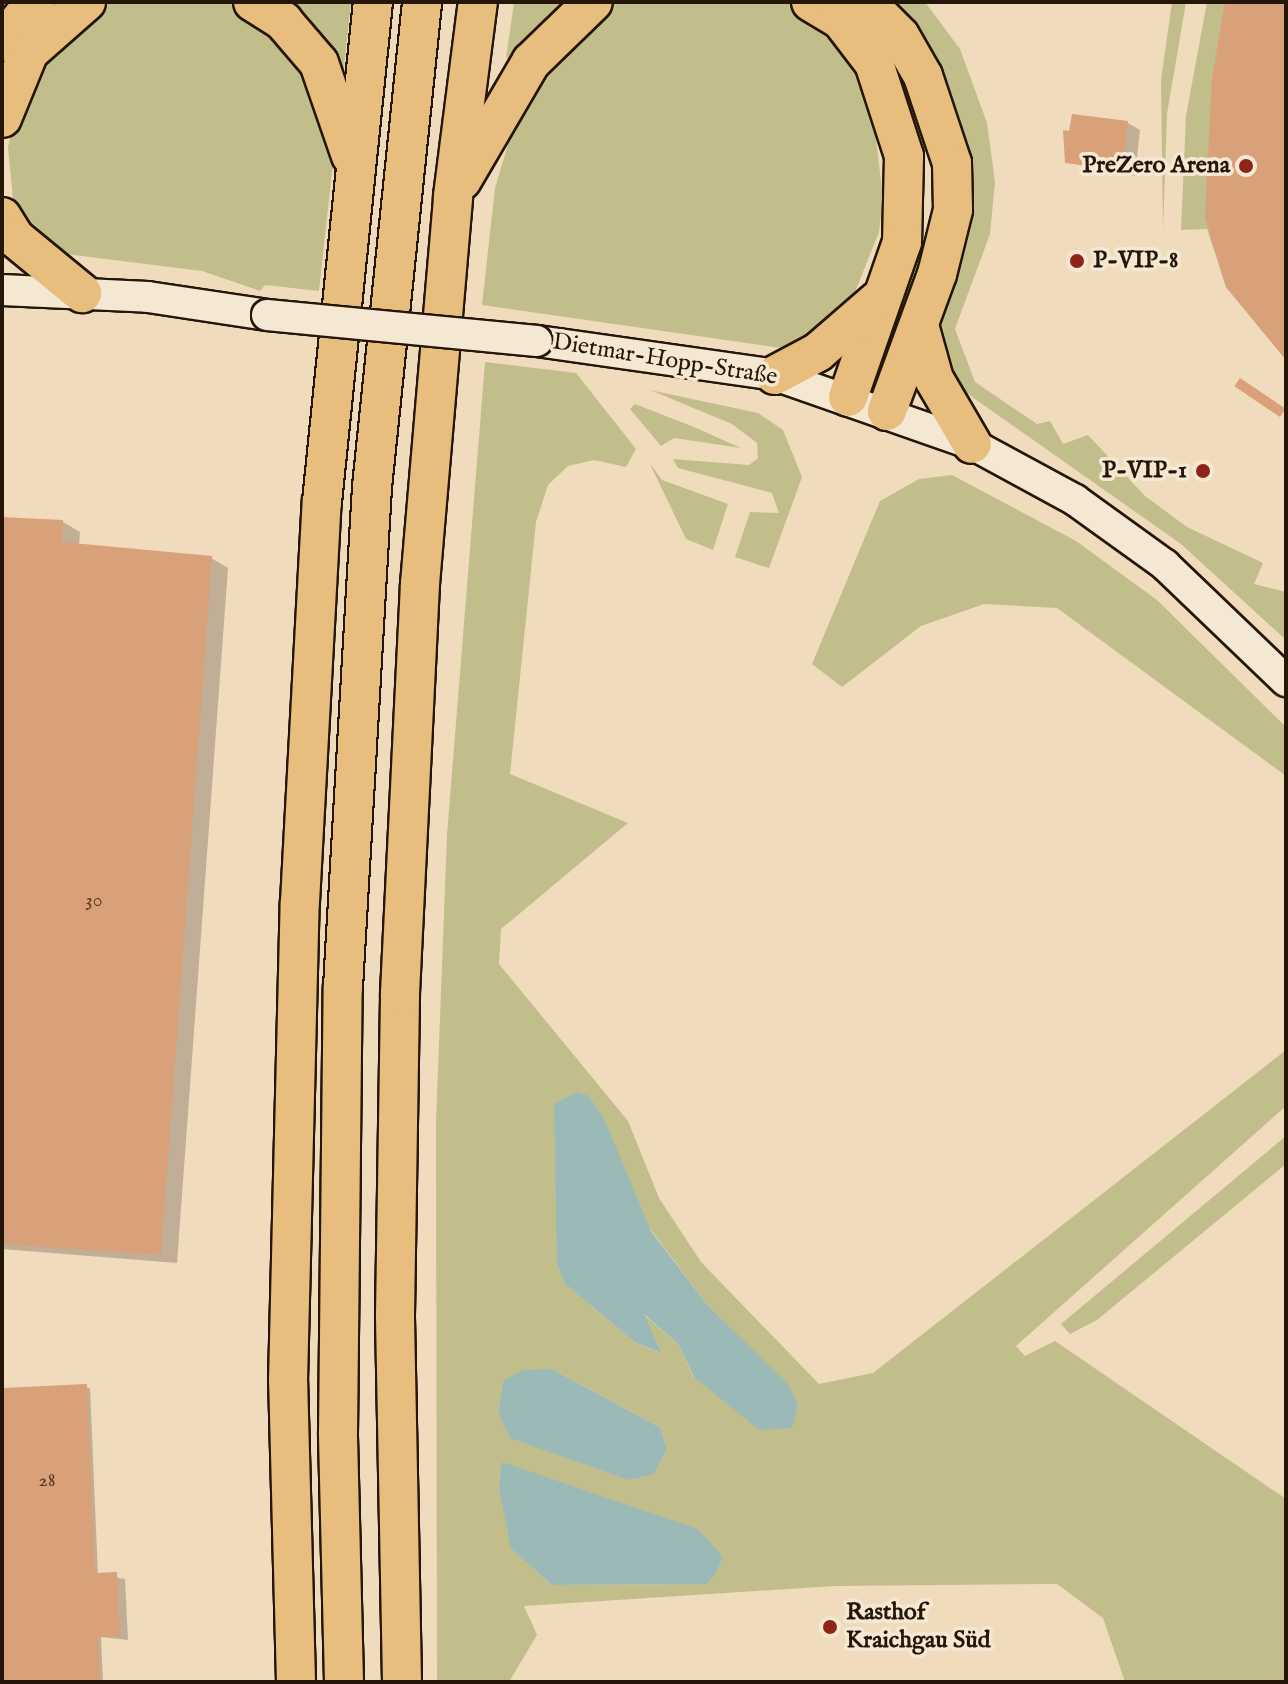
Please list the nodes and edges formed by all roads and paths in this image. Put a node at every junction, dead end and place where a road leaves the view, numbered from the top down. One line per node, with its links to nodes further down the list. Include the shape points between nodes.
1 (35, 2): 10 (highway)
2 (86, 2): 11 (highway, via 29,52)
3 (253, 2): 12 (highway, via 283,21 319,63)
4 (373, 2): 12 (highway)
5 (422, 2): 27 (highway, via 377,426 343,987)
6 (478, 2): 13 (highway)
7 (593, 2): 13 (highway, via 531,62)
8 (811, 2): 16 (highway, via 841,20 874,63 894,108 907,199)
9 (866, 2): 18 (highway, via 900,36 923,76 952,163 953,210)
10 (2, 42)
11 (2, 118)
12 (353, 163): 24 (highway, via 322,502 300,902 288,1381)
13 (453, 196): 28 (highway, via 420,584 400,993 395,1330)
14 (2, 217): 17 (highway, via 15,238)
15 (2, 290): 17 (street, Dietmar-Hopp-Straße)
16 (886, 292): 19 (highway, via 827,345); 20 (highway)
17 (82, 293): 19 (street, Dietmar-Hopp-Straße, bridge, via 537,341)
18 (919, 325): 21 (highway); 22 (highway, via 934,379)
19 (775, 375): 20 (street, Dietmar-Hopp-Straße)
20 (848, 397): 21 (street, Dietmar-Hopp-Straße)
21 (887, 411): 22 (street, Dietmar-Hopp-Straße)
22 (972, 444): 23 (street, Dietmar-Hopp-Straße, via 1075,500 1165,565)
23 (1286, 681)
24 (294, 1633): 25 (highway); 26 (highway)
25 (289, 1682)
26 (296, 1682)
27 (344, 1682)
28 (402, 1682)

